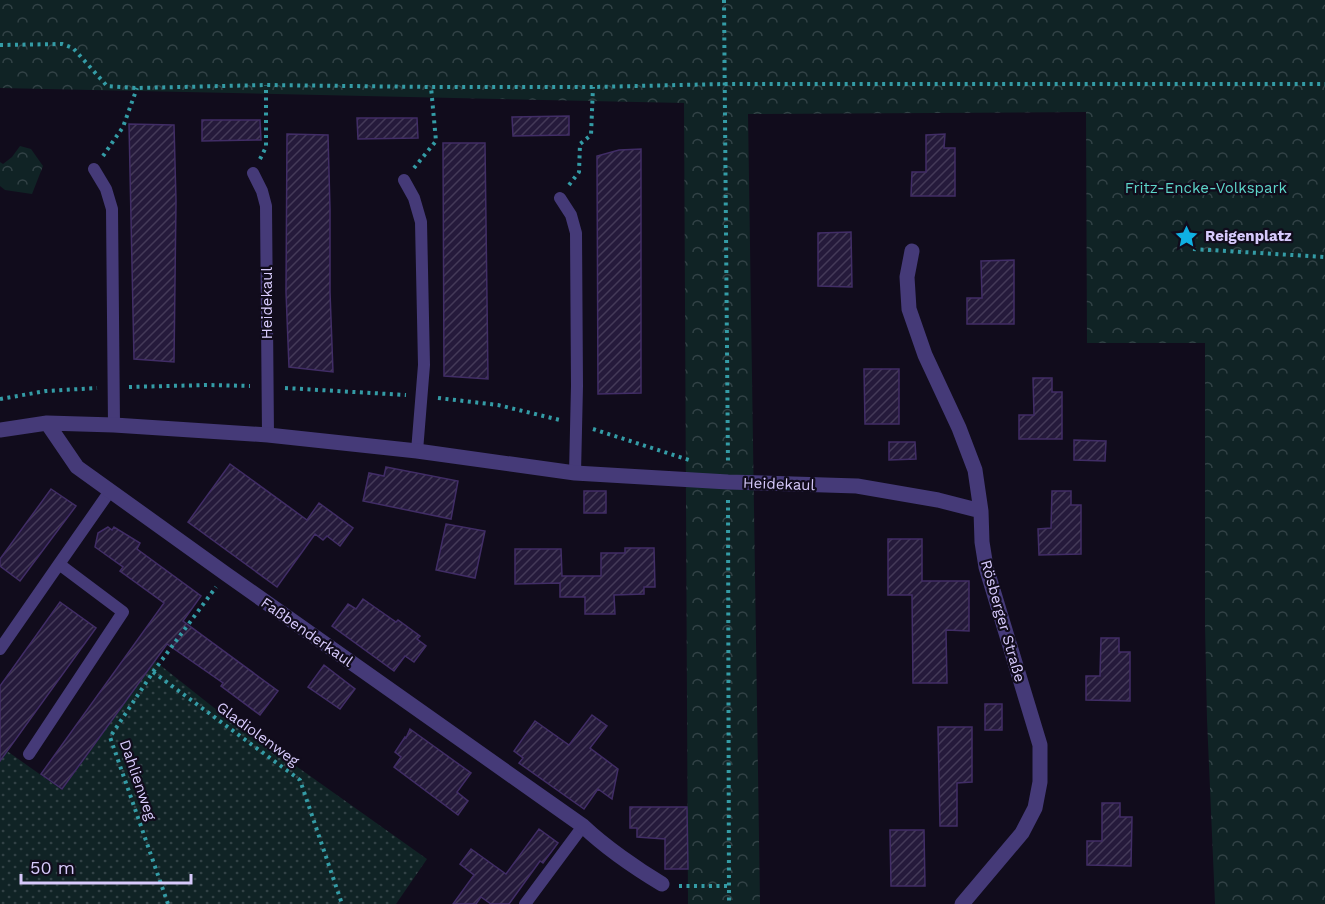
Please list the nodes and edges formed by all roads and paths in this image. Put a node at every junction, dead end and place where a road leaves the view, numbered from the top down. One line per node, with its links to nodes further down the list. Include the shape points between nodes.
1 (724, 0): 3 (path)
2 (0, 45): 8 (path, via 62,44 73,48 107,86)
3 (724, 84): 4 (path); 7 (path); 28 (path)
4 (1325, 84)
5 (266, 85): 6 (path); 8 (path); 10 (path, via 266,147)
6 (431, 87): 7 (path); 11 (path, via 436,141)
7 (593, 87): 12 (path, via 591,135 580,144 579,172)
8 (137, 88): 9 (path, via 123,127)
9 (94, 169): 16 (lane, via 112,209)
10 (253, 173): 17 (lane, Heidekaul, via 266,206)
11 (404, 180): 18 (lane, via 421,222)
12 (560, 198): 21 (lane, via 576,232)
13 (1194, 249): 15 (path)
14 (912, 251): 32 (street, Rösberger Straße, via 907,277 909,309 975,470)
15 (1325, 257)
16 (114, 387): 17 (path); 19 (path, via 46,391); 22 (lane)
17 (267, 387): 18 (path); 24 (lane, Heidekaul)
18 (422, 396): 21 (path, via 498,405); 25 (lane)
19 (0, 399)
20 (47, 423): 22 (street, Heidekaul); 23 (street, Heidekaul); 31 (street, Faßbenderkaul, via 76,467)
21 (576, 424): 26 (path); 29 (lane)
22 (114, 425): 24 (street, Heidekaul)
23 (0, 430)
24 (268, 435): 25 (street, Heidekaul)
25 (417, 451): 29 (street, Heidekaul)
26 (692, 460)
27 (719, 464): 28 (path)
28 (728, 465): 30 (path)
29 (575, 473): 30 (street, Heidekaul)
30 (728, 482): 32 (street, Heidekaul, via 856,486); 40 (path)
31 (110, 490): 33 (lane); 34 (street, Faßbenderkaul)
32 (981, 511): 45 (street, Rösberger Straße, via 986,567 1040,745 1040,782 1035,808 1022,833)
33 (59, 564): 35 (lane); 37 (lane, via 123,612)
34 (226, 574): 36 (path); 38 (street, Faßbenderkaul)
35 (0, 650)
36 (153, 672): 41 (path, Dahlienweg, via 110,737); 42 (path, Gladiolenweg, via 300,780)
37 (29, 754)
38 (583, 826): 39 (street, Faßbenderkaul); 43 (lane)
39 (662, 884): 40 (path)
40 (729, 886): 44 (path)
41 (168, 904)
42 (342, 904)
43 (525, 904)
44 (729, 904)
45 (962, 904)

